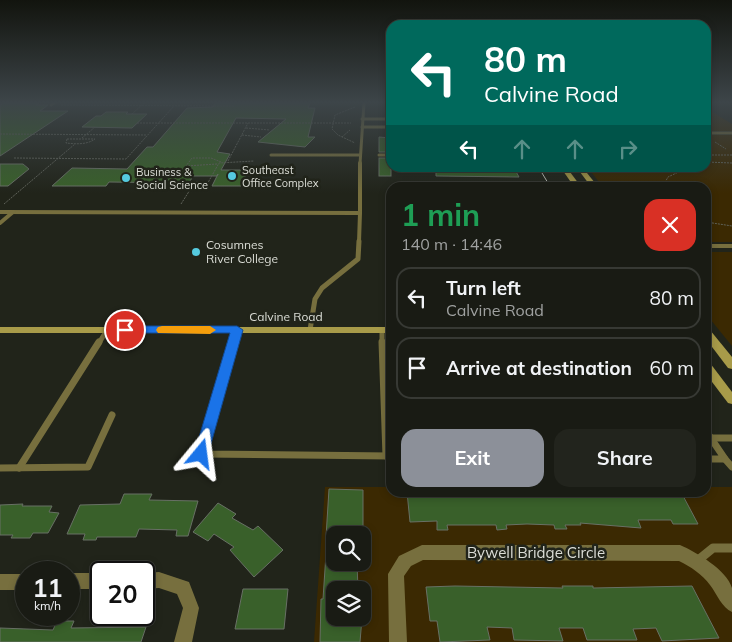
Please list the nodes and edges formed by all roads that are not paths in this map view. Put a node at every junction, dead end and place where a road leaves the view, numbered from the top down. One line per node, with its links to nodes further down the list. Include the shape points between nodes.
1 (362, 133): 5 (lane)
2 (711, 133): 3 (lane)
3 (732, 133)
4 (271, 155): 5 (lane)
5 (360, 155): 12 (lane)
6 (379, 155): 7 (lane)
7 (386, 155)
8 (583, 172): 9 (street)
9 (591, 182)
10 (0, 212): 11 (lane)
11 (13, 212): 12 (lane); 13 (lane)
12 (360, 213): 19 (lane, via 358,259 322,288 315,299)
13 (0, 223)
14 (711, 246): 15 (street)
15 (732, 246)
16 (0, 330): 17 (street, Calvine Road)
17 (107, 330): 18 (street, Calvine Road); 34 (lane)
18 (237, 330): 19 (street, Calvine Road); 29 (lane, via 201,454)
19 (310, 330): 20 (street, Calvine Road)
20 (386, 330)
21 (711, 338): 22 (street)
22 (732, 365)
23 (711, 373): 24 (street)
24 (732, 400)
25 (112, 415): 34 (lane, via 88,467)
26 (711, 435): 27 (lane)
27 (732, 438)
28 (711, 439): 31 (lane)
29 (386, 456)
30 (711, 459): 31 (lane)
31 (725, 459): 32 (lane)
32 (732, 467)
33 (0, 468): 34 (lane)
34 (19, 468)
35 (732, 548): 36 (lane, via 713,548)
36 (697, 561): 40 (street, Bywell Bridge Circle, via 710,571); 42 (street, Bywell Bridge Circle, via 680,553 422,552 404,561 396,574)
37 (155, 580): 41 (street, via 183,588 191,608)
38 (0, 582): 39 (street)
39 (15, 582)
40 (732, 604)
41 (183, 642)
42 (398, 642)

